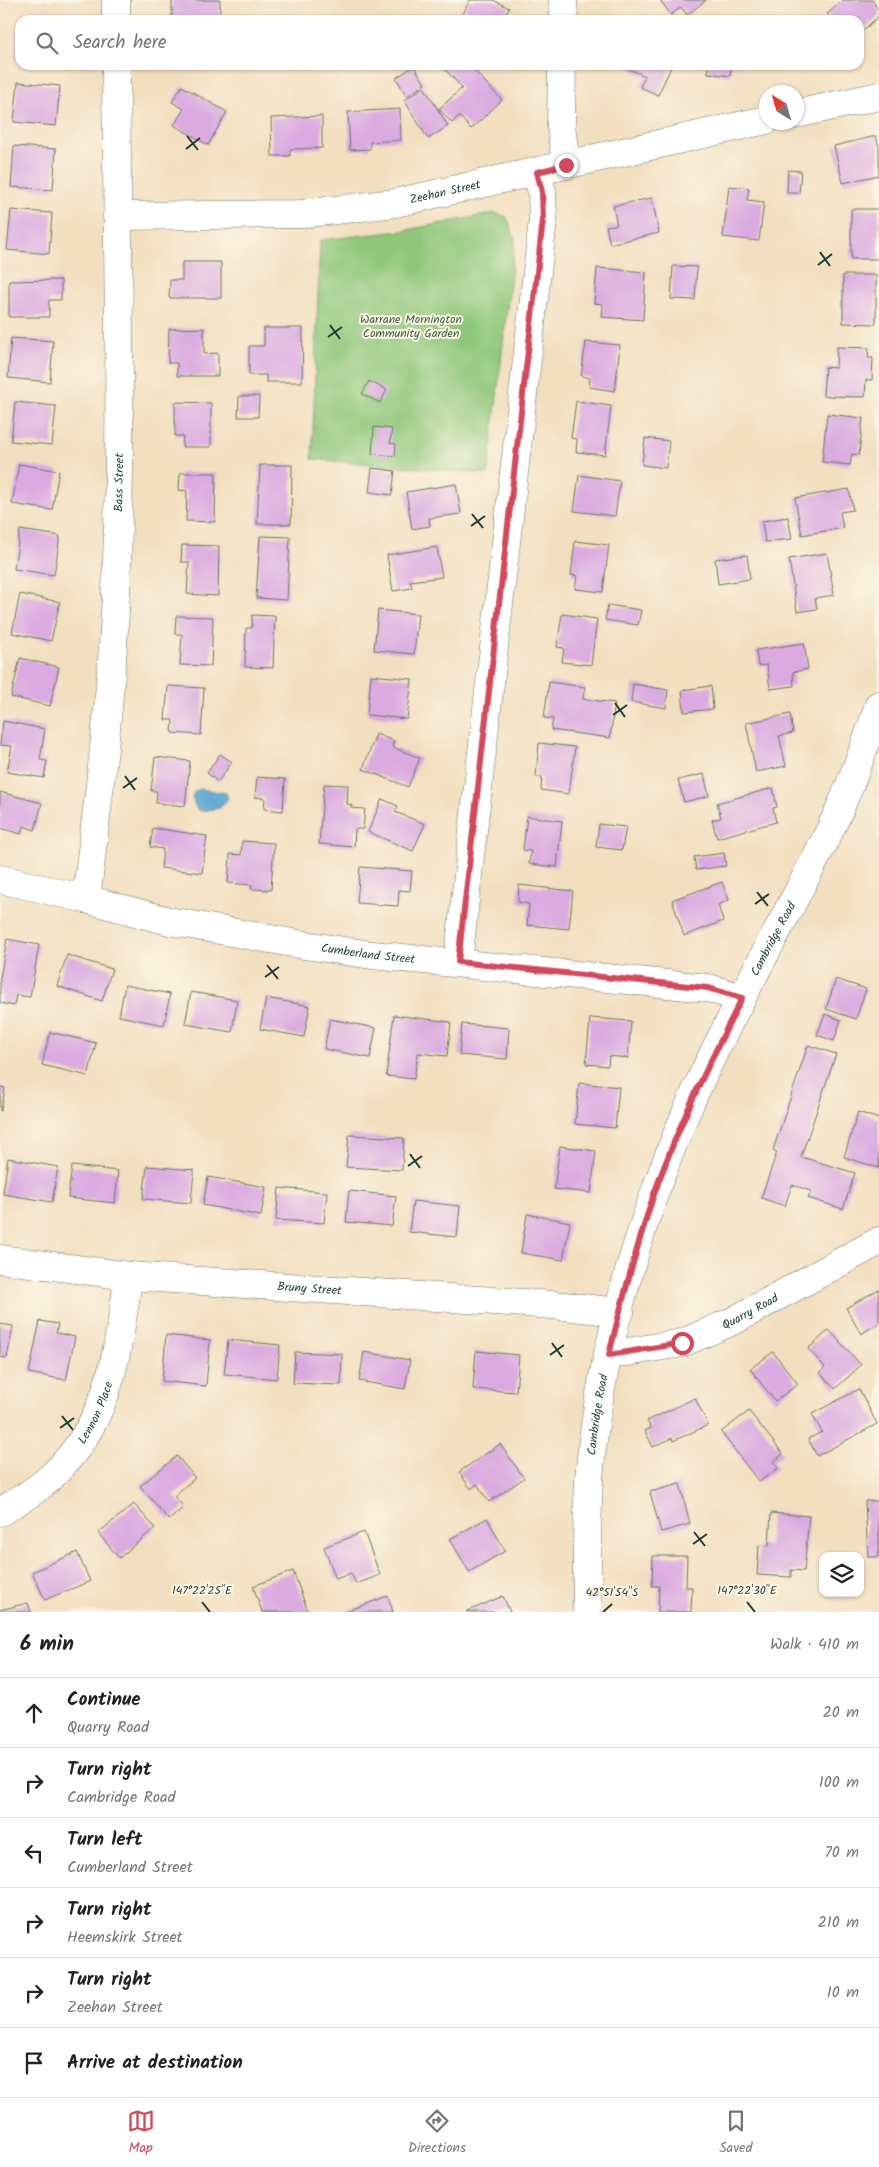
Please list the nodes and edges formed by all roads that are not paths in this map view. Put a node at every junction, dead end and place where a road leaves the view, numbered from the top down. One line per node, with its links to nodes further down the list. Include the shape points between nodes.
1 (116, 0): 3 (street)
2 (563, 0): 4 (street)
3 (116, 15)
4 (564, 15)
5 (116, 70): 12 (street, Bass Street)
6 (562, 70): 10 (street, via 561,125)
7 (879, 96): 8 (street)
8 (804, 112)
9 (759, 122): 10 (street, Zeehan Street)
10 (566, 165): 11 (street, Zeehan Street)
11 (537, 172): 12 (street, Zeehan Street, via 395,204 310,212); 16 (street, via 543,220)
12 (117, 216): 15 (street, Bass Street, via 119,492 116,591 107,727)
13 (879, 706): 17 (street, Cambridge Road, via 858,766 830,829)
14 (0, 880): 15 (street, Cumberland Street)
15 (86, 899): 16 (street, Cumberland Street, via 169,921 285,942 372,955)
16 (458, 962): 17 (street, Cumberland Street, via 708,988)
17 (742, 998): 21 (street, Cambridge Road, via 678,1132 654,1196)
18 (879, 1241): 22 (street, Quarry Road, via 733,1321 682,1343)
19 (0, 1259): 20 (street, Bruny Street)
20 (129, 1276): 21 (street, Bruny Street); 23 (street, Lennon Place, via 114,1368 104,1402 91,1428 52,1476)
21 (620, 1312): 22 (street, Cambridge Road)
22 (609, 1355): 24 (street, Cambridge Road, via 600,1392 590,1464)
23 (0, 1512)
24 (587, 1612)

